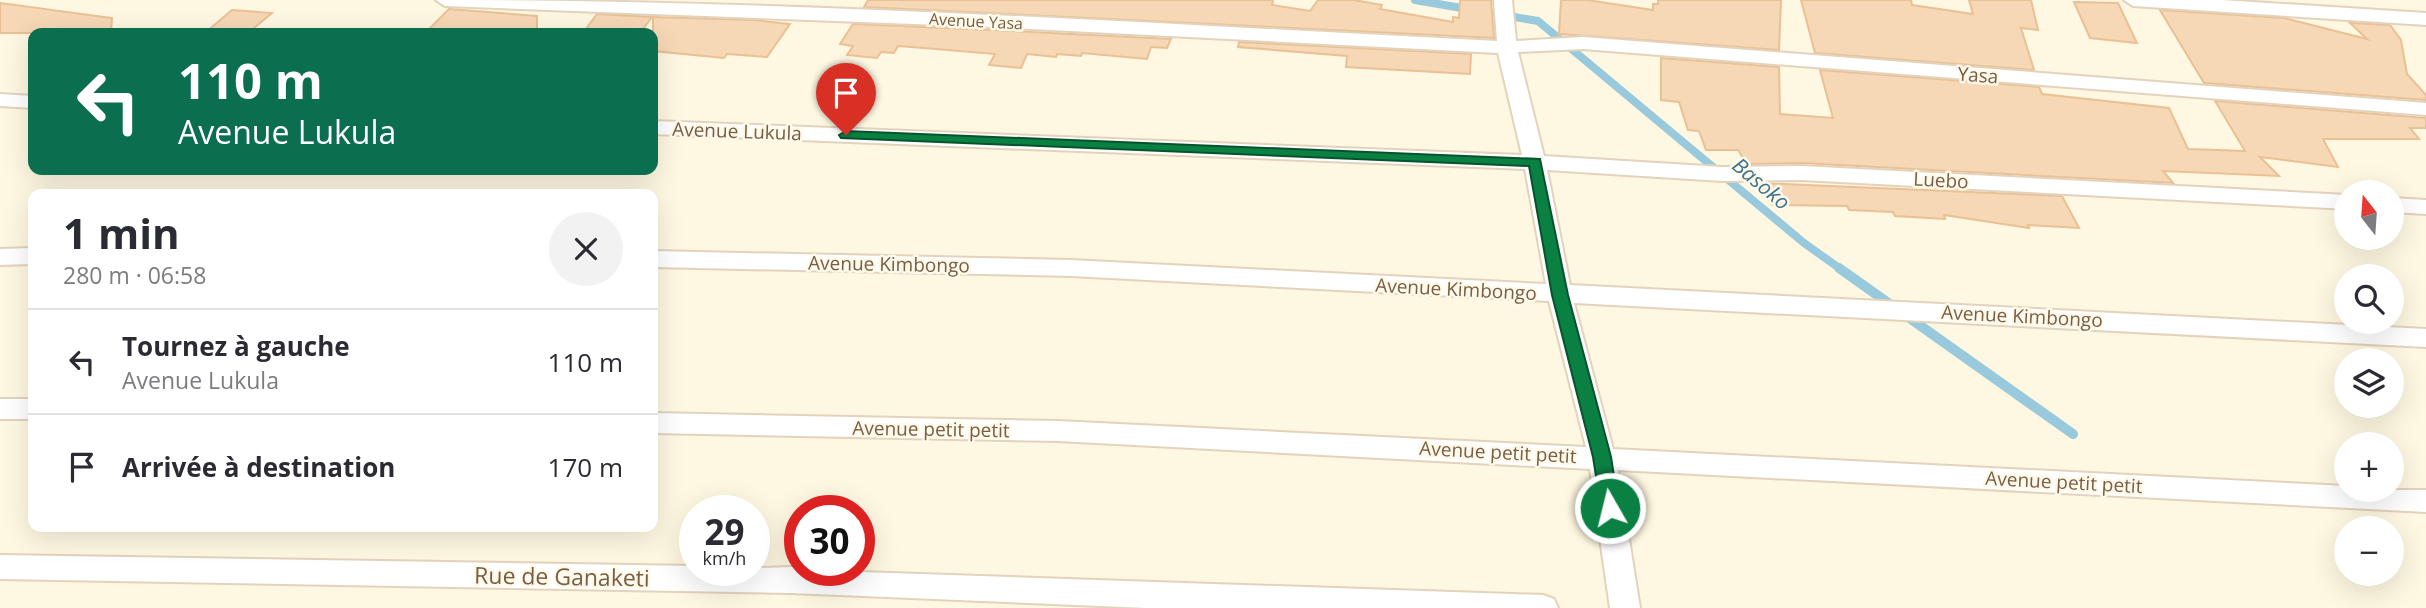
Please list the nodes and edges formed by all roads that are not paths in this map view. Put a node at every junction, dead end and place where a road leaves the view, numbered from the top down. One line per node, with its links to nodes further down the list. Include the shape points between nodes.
1 (446, 0): 6 (street, Avenue Yasa)
2 (2133, 0): 5 (street)
3 (2395, 0): 5 (street)
4 (1503, 3): 6 (street)
5 (2424, 21)
6 (1515, 40): 9 (street, Yasa); 11 (street)
7 (0, 100): 8 (street)
8 (28, 102)
9 (2426, 109)
10 (658, 128): 11 (street, Avenue Lukula)
11 (1535, 162): 12 (street, Luebo); 18 (street)
12 (2334, 201)
13 (2404, 205): 14 (street)
14 (2426, 206)
15 (28, 256): 16 (street)
16 (0, 257)
17 (658, 258): 18 (street, Avenue Kimbongo, via 1085,269)
18 (1560, 295): 19 (street, Avenue Kimbongo); 23 (street)
19 (2426, 338)
20 (0, 408): 21 (street)
21 (28, 409)
22 (658, 423): 23 (street, Avenue petit petit, via 1058,431)
23 (1602, 457): 24 (street, Avenue petit petit); 27 (street)
24 (2426, 501)
25 (0, 567): 26 (street, Rue de Ganaketi, via 791,580)
26 (1543, 608)
27 (1625, 608)

